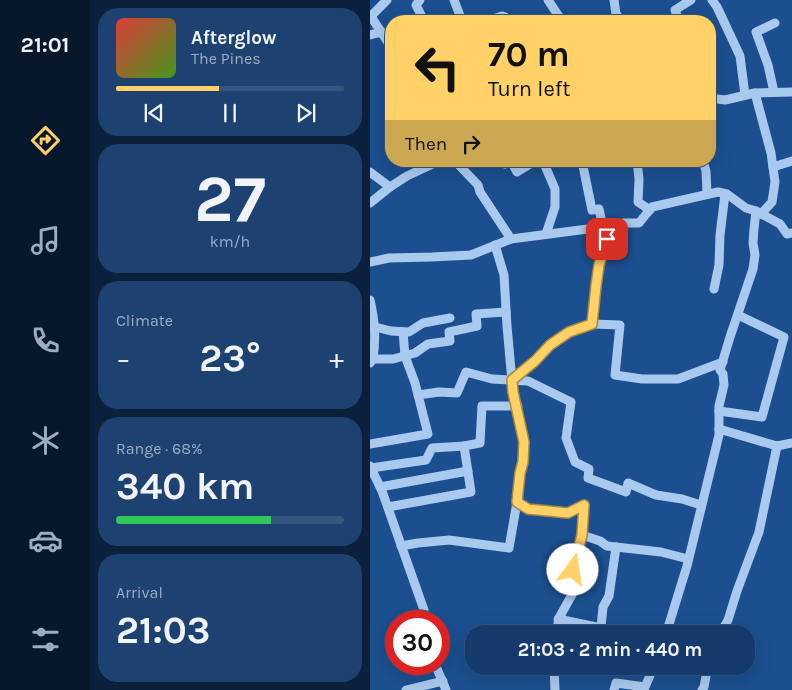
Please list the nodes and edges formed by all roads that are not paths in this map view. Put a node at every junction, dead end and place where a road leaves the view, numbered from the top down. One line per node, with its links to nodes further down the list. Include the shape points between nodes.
1 (387, 0): 13 (street)
2 (420, 0): 8 (street, via 416,5)
3 (454, 0): 9 (street)
4 (548, 0): 10 (street)
5 (614, 0): 11 (street)
6 (691, 0): 12 (street, via 675,10)
7 (712, 0): 21 (street, via 740,56)
8 (421, 15)
9 (460, 15)
10 (558, 15)
11 (617, 15)
12 (677, 15)
13 (370, 16): 15 (street)
14 (775, 23): 18 (street, via 756,32)
15 (382, 32): 16 (street); 17 (street)
16 (370, 35)
17 (385, 37)
18 (774, 92): 19 (street); 20 (street)
19 (792, 92)
20 (755, 93): 21 (street); 24 (street)
21 (745, 95): 22 (street)
22 (716, 99)
23 (792, 161): 24 (street)
24 (773, 166): 39 (street, via 776,182 772,202)
25 (426, 167): 34 (street)
26 (461, 167): 43 (street, via 478,185)
27 (514, 167): 28 (street, via 517,172)
28 (525, 167)
29 (545, 167): 41 (street, via 555,189 555,207)
30 (583, 167): 40 (street, via 592,210 599,209)
31 (638, 167): 38 (street, via 638,202)
32 (705, 167): 35 (street)
33 (370, 172): 34 (street)
34 (390, 187): 37 (street)
35 (707, 194): 36 (street); 38 (street)
36 (726, 194): 39 (street); 46 (street)
37 (370, 203)
38 (650, 210): 40 (street, via 639,223)
39 (759, 213): 42 (street, via 780,224 787,234); 49 (street, via 754,229 754,269)
40 (607, 227): 41 (street); 51 (street)
41 (546, 234): 43 (street)
42 (792, 234)
43 (511, 238): 44 (street)
44 (495, 245): 45 (street, via 471,255 390,258); 48 (street, via 504,276)
45 (370, 262)
46 (714, 289)
47 (370, 300): 52 (street)
48 (506, 312): 54 (street, via 476,314 477,326 448,332 450,341 428,344); 57 (street)
49 (738, 315): 56 (street); 60 (street, via 784,337 762,417)
50 (450, 318): 53 (street, via 423,323)
51 (592, 324): 56 (street, via 620,325 615,375 678,379); 57 (street, via 569,332 550,345)
52 (375, 327): 53 (street); 55 (street, via 376,342)
53 (403, 332): 54 (street)
54 (405, 356): 55 (street); 58 (street)
55 (371, 361)
56 (723, 362): 60 (street, via 720,370 724,385)
57 (512, 380): 58 (street, via 466,372 457,393); 59 (street); 70 (street, via 528,381 571,402 566,438 575,462 589,469 588,478 626,492 628,483 656,495)
58 (418, 395): 63 (street, via 428,434)
59 (518, 406): 64 (street, via 482,406 480,442); 69 (street, via 524,442)
60 (719, 411): 61 (street)
61 (719, 429): 65 (street); 70 (street)
62 (792, 443): 65 (street)
63 (370, 444)
64 (464, 446): 66 (street, via 432,448 426,460); 67 (street)
65 (777, 446): 82 (street, via 759,532)
66 (370, 467): 68 (street)
67 (468, 471): 68 (street); 71 (street, via 471,492)
68 (380, 486): 71 (street)
69 (517, 502): 72 (street, via 528,509 568,513 584,505); 73 (street, via 509,548 449,540)
70 (702, 505): 75 (street)
71 (388, 507): 73 (street)
72 (582, 535): 74 (street); 77 (street, via 573,570 574,591)
73 (401, 546): 76 (street)
74 (616, 547): 75 (street); 80 (street)
75 (688, 559): 81 (street)
76 (424, 610)
77 (558, 620): 78 (street); 79 (street)
78 (557, 625)
79 (589, 625)
80 (601, 625)
81 (669, 625)
82 (725, 625)
83 (554, 675): 89 (street)
84 (650, 675): 87 (street)
85 (706, 675): 91 (street)
86 (444, 686): 88 (street)
87 (645, 689): 90 (street, via 616,683)
88 (406, 690)
89 (555, 690)
90 (614, 690)
91 (702, 690)

